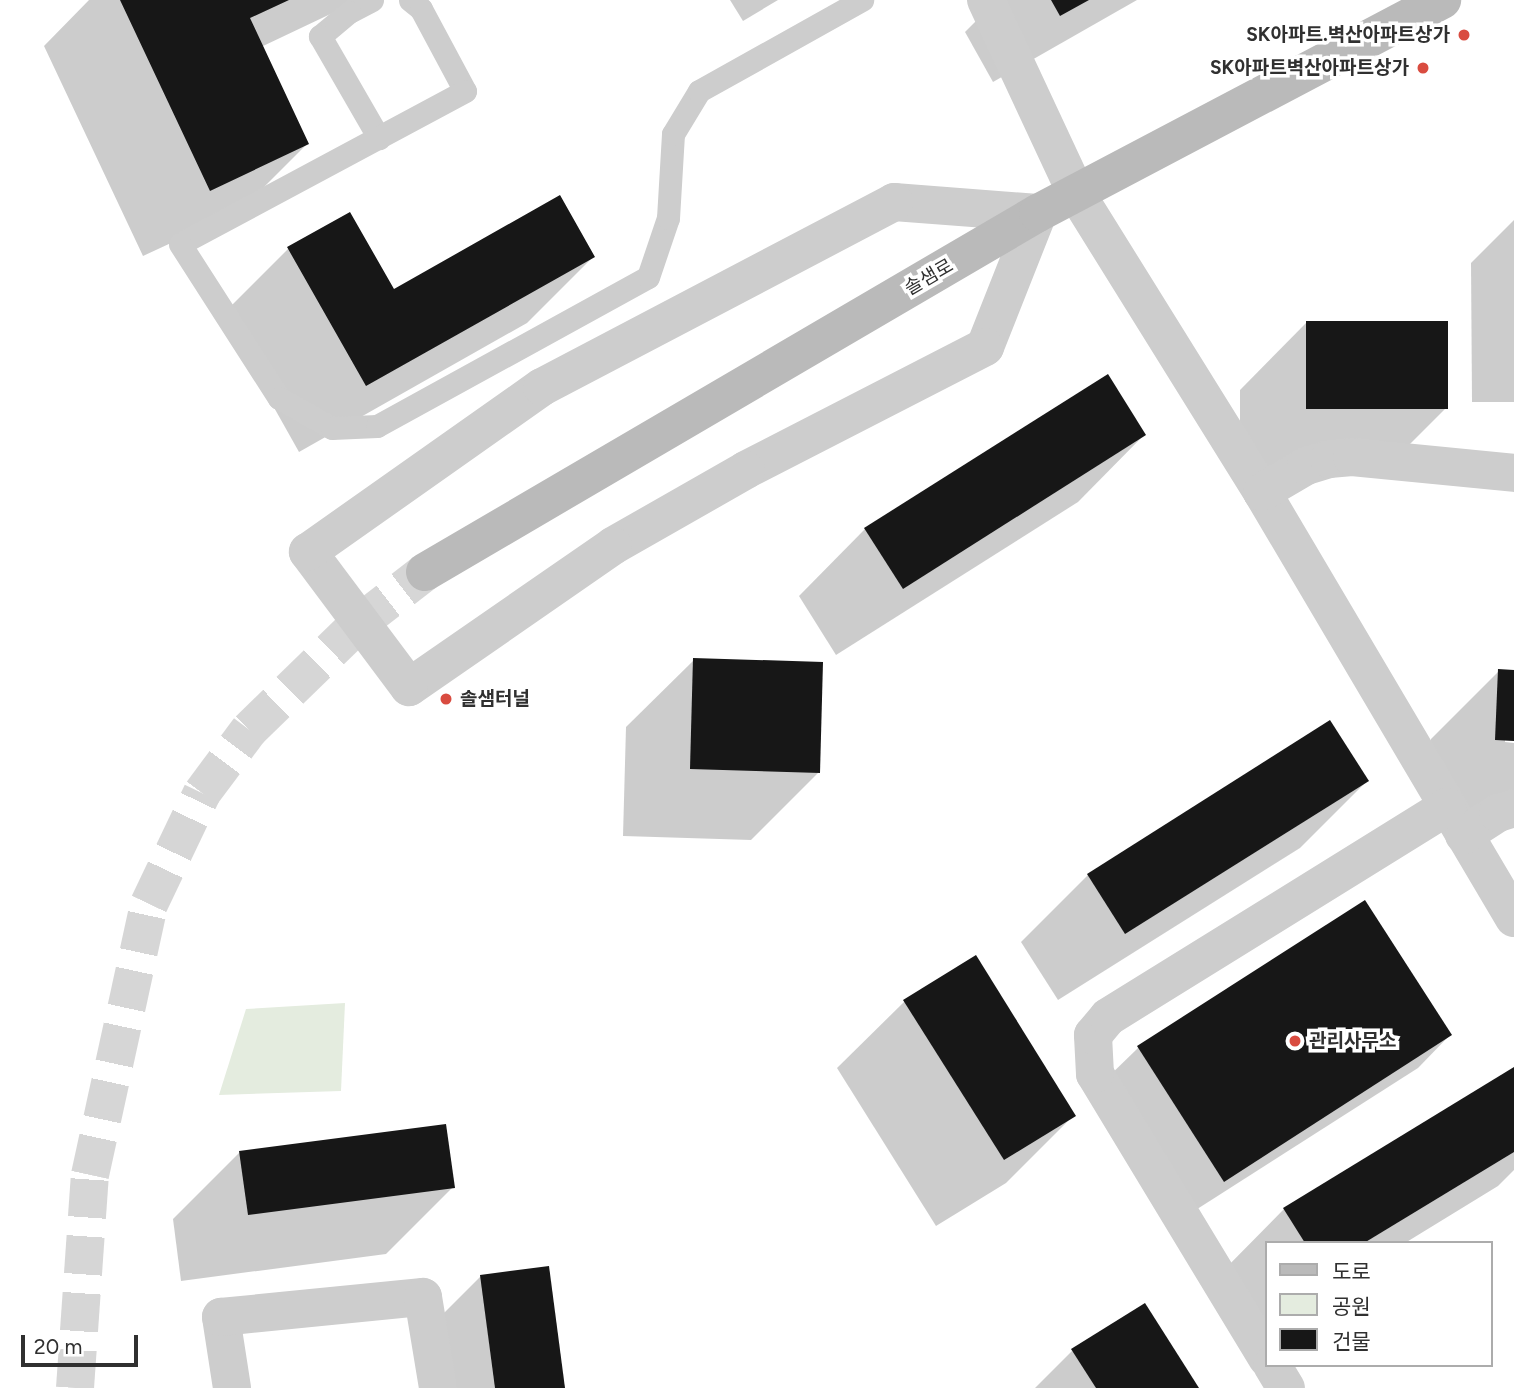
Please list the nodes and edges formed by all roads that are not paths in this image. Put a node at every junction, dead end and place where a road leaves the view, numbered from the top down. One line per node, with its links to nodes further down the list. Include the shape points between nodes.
1 (372, 0): 6 (lane, via 320,36)
2 (410, 0): 6 (lane, via 421,9 466,91)
3 (862, 0): 6 (lane, via 699,91 673,134 668,218 648,277 377,426 332,428 279,398 180,244)
4 (986, 0): 7 (street)
5 (1443, 0): 7 (main road, 솔샘로)
6 (379, 138)
7 (1076, 193): 8 (main road, 솔샘로); 10 (street)
8 (1038, 213): 8 (street, via 894,202 542,387 308,552 409,687 613,546 746,470 985,347); 11 (main road, 솔샘로)
9 (1514, 473): 10 (street, via 1340,458 1306,467)
10 (1262, 492): 13 (street)
11 (425, 572)
12 (1514, 808): 13 (street)
13 (1456, 821): 14 (street); 15 (street, via 1108,1017 1093,1035 1096,1074)
14 (1514, 918)
15 (1266, 1355)
16 (1273, 1367): 19 (street)
17 (232, 1388): 18 (street, via 221,1317 423,1297)
18 (438, 1388)
19 (1286, 1388)

